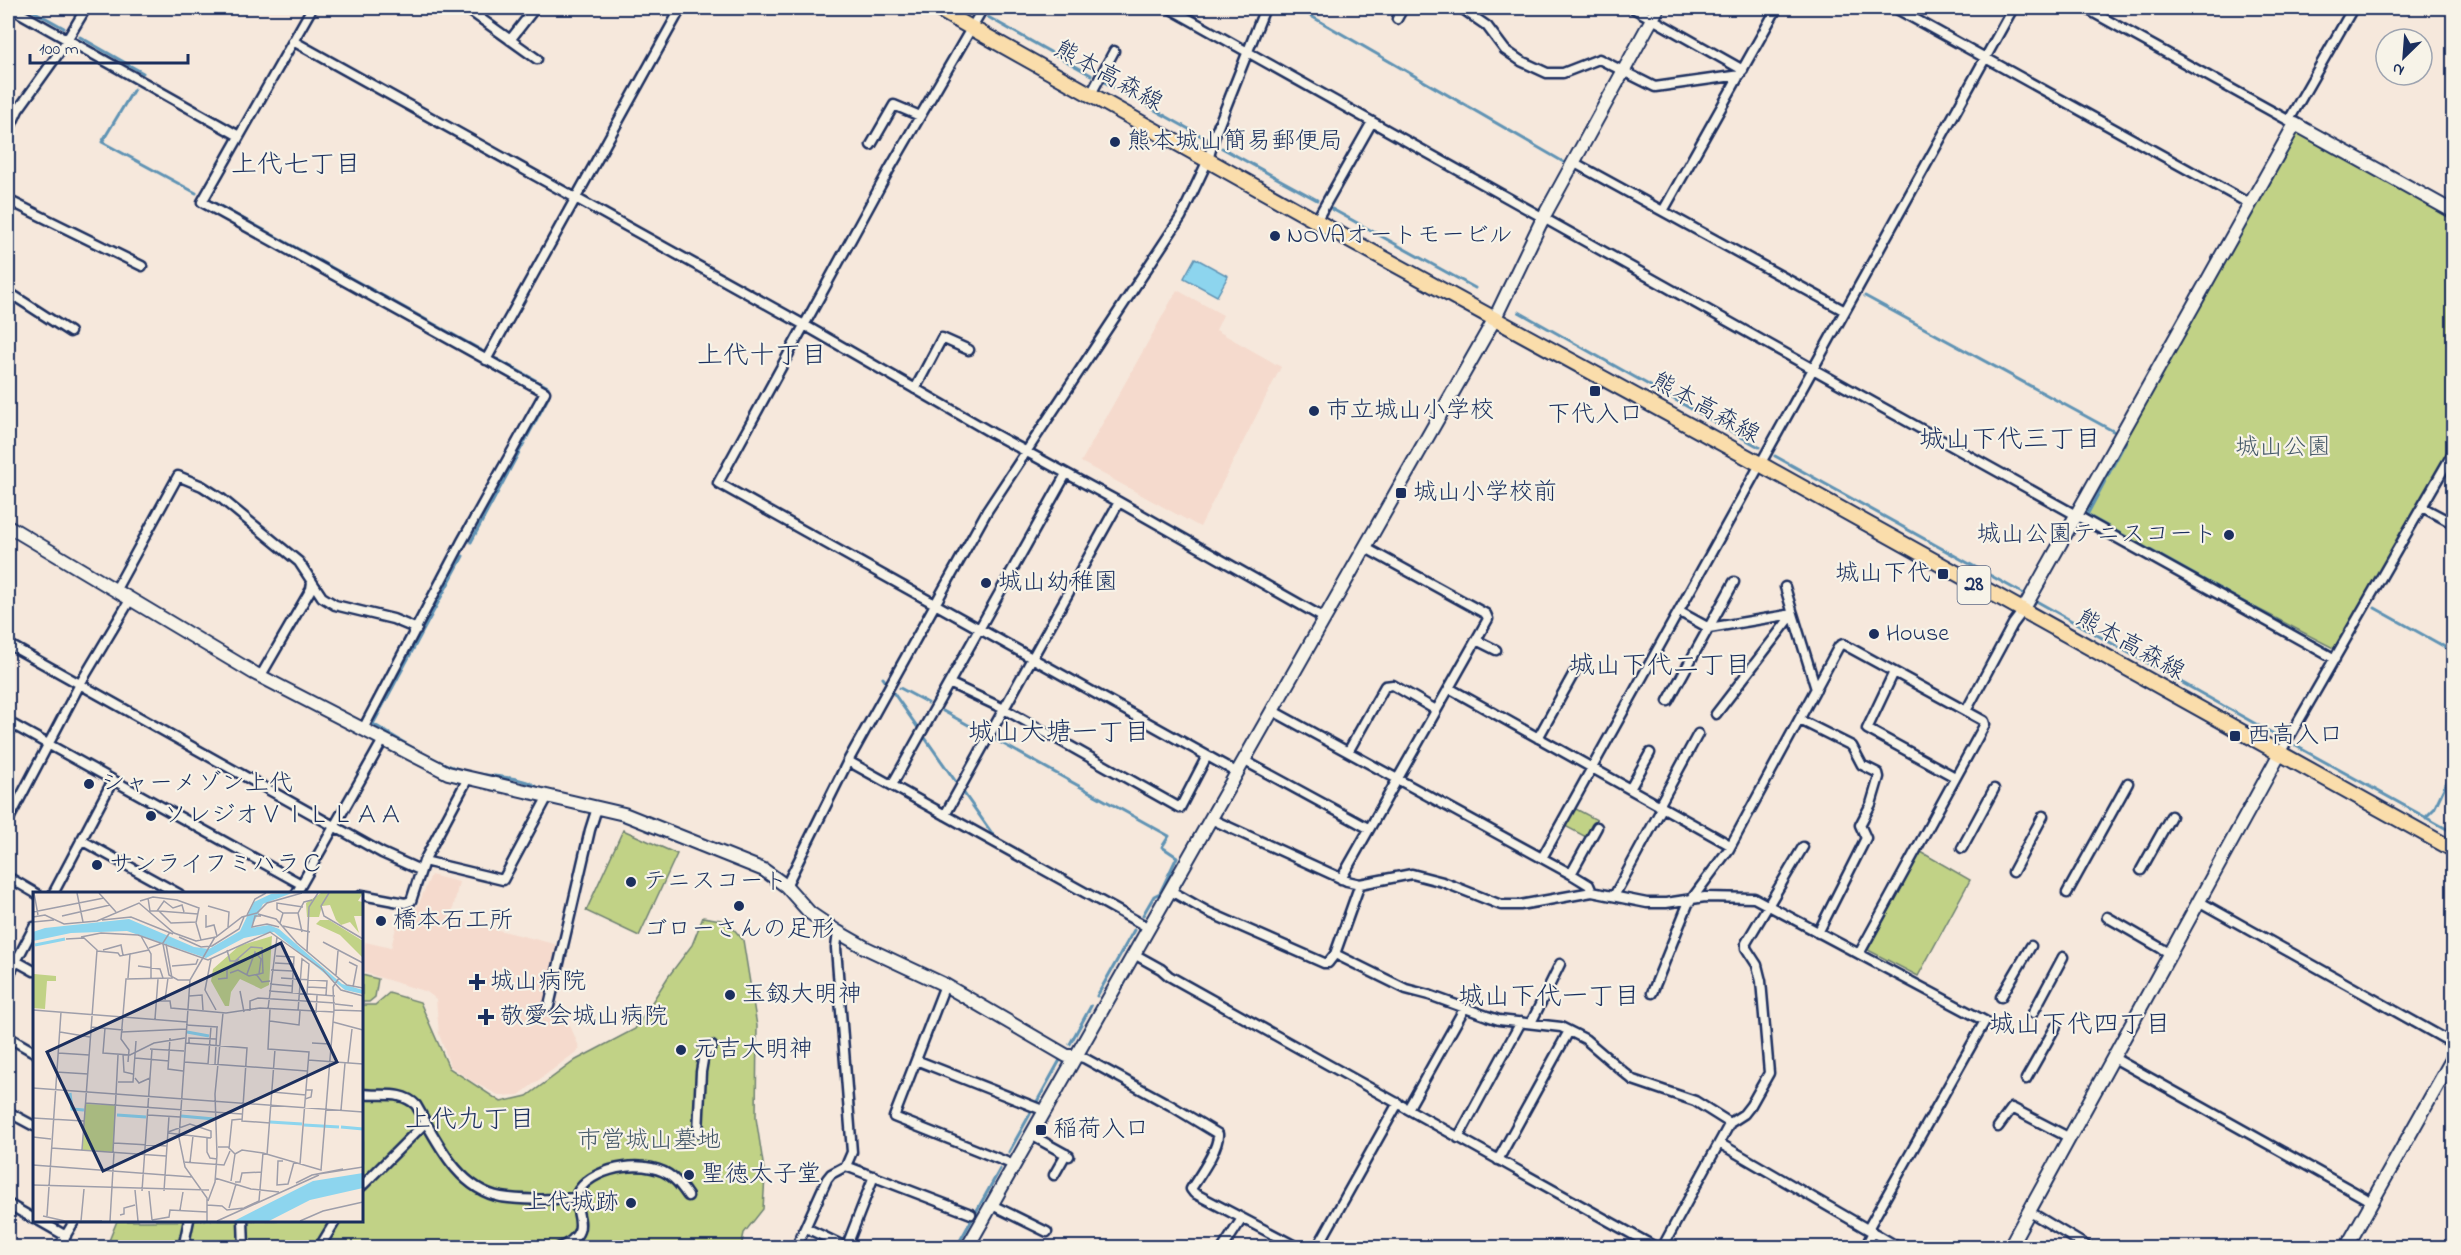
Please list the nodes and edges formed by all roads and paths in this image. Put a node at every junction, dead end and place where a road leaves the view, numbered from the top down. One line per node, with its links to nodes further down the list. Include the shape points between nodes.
1 (11, 8): 22 (street)
2 (86, 8): 22 (street)
3 (312, 8): 24 (street)
4 (466, 8): 23 (street)
5 (535, 8): 23 (street)
6 (681, 8): 42 (street)
7 (936, 8): 21 (main road, 熊本高森線 / 28)
8 (983, 8): 21 (street)
9 (1169, 8): 26 (street)
10 (1265, 8): 26 (street)
11 (1403, 8): 20 (street)
12 (1461, 8): 29 (street, via 1484,23 1515,58 1546,73 1563,73 1599,59)
13 (1633, 8): 19 (street)
14 (1777, 8): 30 (street)
15 (1896, 8): 27 (street)
16 (2013, 8): 27 (street)
17 (2085, 8): 36 (street)
18 (2353, 8): 36 (street)
19 (1655, 13): 29 (street); 30 (street)
20 (1397, 20)
21 (972, 27): 31 (main road, 熊本高森線 / 28); 34 (street)
22 (68, 39): 33 (street); 38 (street)
23 (510, 40): 28 (street)
24 (293, 41): 38 (street); 42 (street)
25 (1114, 51): 31 (street)
26 (1248, 51): 35 (street); 40 (street)
27 (1985, 57): 44 (street); 51 (street)
28 (537, 59)
29 (1622, 72): 30 (street, via 1655,87); 41 (street)
30 (1741, 72): 45 (street)
31 (1091, 94): 40 (main road, 熊本高森線 / 28)
32 (8, 103): 33 (street)
33 (18, 110): 37 (street)
34 (920, 116): 39 (street, via 894,105); 53 (street)
35 (1372, 122): 47 (street); 48 (street)
36 (2292, 122): 44 (street); 46 (street)
37 (8, 132)
38 (239, 136): 56 (street, via 202,202)
39 (871, 145)
40 (1208, 160): 48 (main road, 熊本高森線 / 28); 60 (street, via 1181,217)
41 (1573, 162): 45 (street); 47 (street)
42 (576, 199): 53 (street); 56 (street)
43 (8, 200): 49 (street)
44 (2250, 204): 65 (street)
45 (1663, 211): 51 (street)
46 (2454, 212)
47 (1544, 216): 52 (street); 57 (street)
48 (1316, 221): 52 (main road, 熊本高森線 / 28)
49 (142, 266)
50 (8, 292): 54 (street)
51 (1845, 311): 57 (street)
52 (1494, 320): 61 (main road, 熊本高森線 / 28); 68 (street)
53 (806, 326): 58 (street); 74 (street, via 718,483)
54 (70, 332)
55 (969, 350): 58 (street, via 942,338)
56 (486, 360): 80 (street, via 545,392)
57 (1813, 369): 61 (street); 65 (street)
58 (915, 389): 60 (street)
59 (2454, 451): 64 (street)
60 (1026, 453): 62 (street); 74 (street, via 987,511)
61 (1760, 464): 75 (street); 76 (main road, 熊本高森線 / 28)
62 (1066, 474): 63 (street); 81 (street)
63 (1119, 502): 78 (street); 86 (street)
64 (2422, 507): 66 (street); 85 (street)
65 (2077, 514): 76 (street); 85 (street)
66 (2454, 524)
67 (8, 526): 72 (street)
68 (1364, 547): 78 (street); 82 (street, via 1486,614 1488,619)
69 (312, 582): 72 (street, via 299,562 222,500 178,476); 80 (street, via 322,597 335,605); 89 (street)
70 (1734, 582): 79 (street)
71 (1785, 587): 77 (street)
72 (116, 591): 73 (street)
73 (130, 600): 89 (street); 91 (street)
74 (935, 605): 81 (street); 111 (street)
75 (1680, 612): 79 (street); 113 (street)
76 (2022, 612): 98 (street); 109 (main road, 熊本高森線 / 28)
77 (1793, 614): 79 (street); 93 (street); 99 (street)
78 (1324, 618): 97 (street)
79 (1709, 628): 94 (street)
80 (417, 629): 102 (street)
81 (979, 630): 86 (street); 90 (street)
82 (1476, 640): 84 (street); 92 (street)
83 (8, 644): 91 (street)
84 (1496, 650)
85 (2335, 658): 109 (street)
86 (1032, 659): 95 (street); 110 (street)
87 (1894, 672): 93 (street, via 1843,644); 98 (street); 115 (street, via 1867,729)
88 (1574, 673): 104 (street)
89 (260, 677): 102 (street)
90 (949, 683): 95 (street); 120 (street)
91 (80, 684): 106 (street); 131 (street)
92 (1449, 688): 96 (street); 104 (street)
93 (1816, 689): 100 (street)
94 (1668, 701)
95 (1004, 710): 110 (street, via 1180,808); 126 (street)
96 (1436, 710): 107 (street, via 1393,685 1385,686); 117 (street)
97 (1273, 711): 107 (street); 112 (street)
98 (1966, 711): 115 (street, via 1985,724)
99 (1716, 714)
100 (1800, 720): 135 (street); 166 (street, via 1852,746 1862,765 1879,777 1860,825 1866,838)
101 (8, 722): 106 (street)
102 (363, 729): 105 (street)
103 (1698, 734): 124 (street)
104 (1538, 738): 113 (street)
105 (383, 740): 116 (street); 131 (street)
106 (50, 745): 118 (street); 130 (street)
107 (1348, 752): 117 (street)
108 (1650, 753): 121 (street)
109 (2280, 755): 138 (main road, 熊本高森線 / 28); 160 (street)
110 (1207, 756): 114 (street)
111 (848, 761): 120 (street); 149 (street)
112 (1245, 761): 114 (street); 133 (street)
113 (1592, 768): 121 (street); 139 (street)
114 (1238, 773): 129 (street)
115 (1955, 777): 170 (street)
116 (468, 778): 123 (street); 140 (street)
117 (1397, 778): 133 (street); 139 (street)
118 (113, 780): 134 (street); 147 (street)
119 (2128, 783): 156 (street)
120 (892, 785): 126 (street)
121 (1630, 789): 124 (street)
122 (1995, 789): 137 (street)
123 (548, 796): 125 (street); 140 (street, via 503,880)
124 (1660, 807): 135 (street); 158 (street)
125 (597, 808): 149 (street, via 624,814 764,870); 180 (street)
126 (945, 815): 163 (street)
127 (2043, 816): 143 (street)
128 (2171, 816): 142 (street)
129 (1211, 819): 146 (street); 150 (street)
130 (8, 821)
131 (334, 826): 141 (street); 147 (street)
132 (1597, 827): 144 (street)
133 (1368, 828): 146 (street)
134 (81, 840): 152 (street); 153 (street)
135 (1730, 845): 159 (street)
136 (1803, 847): 161 (street)
137 (1962, 848)
138 (2454, 850)
139 (1542, 858): 144 (street)
140 (424, 861): 141 (street)
141 (420, 870): 157 (street, via 411,902)
142 (2141, 870)
143 (2013, 872)
144 (1571, 874): 155 (street, via 1589,885)
145 (8, 877): 151 (street)
146 (1341, 879): 148 (street)
147 (301, 884): 154 (street)
148 (1360, 884): 155 (street, via 1412,874 1501,905); 169 (street)
149 (786, 886): 165 (street, via 810,914)
150 (1171, 891): 163 (street); 169 (street, via 1208,912 1320,961 1328,963)
151 (34, 892)
152 (54, 892)
153 (176, 892)
154 (297, 892)
155 (1592, 892): 158 (street)
156 (2067, 893)
157 (363, 895)
158 (1614, 896): 159 (street, via 1647,903)
159 (1692, 898): 161 (street, via 1747,897); 178 (street)
160 (2200, 902): 171 (street); 188 (street)
161 (1768, 906): 166 (street); 202 (street, via 1746,948 1761,981 1769,1073 1751,1106)
162 (2107, 917): 171 (street)
163 (1149, 928): 168 (street)
164 (33, 929): 173 (street)
165 (838, 932): 177 (street); 212 (street, via 836,948 852,1152)
166 (1818, 933): 170 (street)
167 (2031, 945): 179 (street)
168 (1134, 954): 191 (street); 197 (street)
169 (1335, 954): 181 (street, via 1406,989)
170 (1859, 954): 231 (street, via 1985,1022)
171 (2171, 954): 193 (street)
172 (2063, 957): 182 (street)
173 (16, 961): 175 (street); 176 (street)
174 (1560, 964): 184 (street)
175 (33, 970)
176 (8, 977)
177 (945, 985): 191 (street, via 1067,1056); 194 (street)
178 (1652, 993)
179 (2001, 997)
180 (549, 1006)
181 (1464, 1009): 183 (street); 198 (street)
182 (2032, 1013)
183 (1521, 1023): 184 (street); 207 (street)
184 (1530, 1023): 186 (street)
185 (2056, 1026): 195 (street)
186 (1569, 1031): 202 (street, via 1585,1039 1633,1080 1695,1101); 210 (street)
187 (8, 1037): 190 (street)
188 (2454, 1044)
189 (712, 1046): 205 (street, via 704,1054 701,1072)
190 (33, 1051)
191 (1076, 1056): 199 (street); 224 (street, via 1218,1134 1214,1149 1191,1189)
192 (2454, 1056): 219 (street)
193 (2115, 1058): 208 (street); 219 (street)
194 (916, 1060): 199 (street); 211 (street, via 894,1117)
195 (2026, 1079)
196 (363, 1094): 201 (street, via 405,1096)
197 (1398, 1103): 198 (street); 244 (street)
198 (1408, 1109): 207 (street)
199 (1042, 1110): 206 (street)
200 (9, 1116): 203 (street)
201 (426, 1122): 215 (street); 217 (street, via 452,1164 483,1191 501,1197)
202 (1730, 1123): 209 (street)
203 (33, 1126)
204 (1998, 1127): 208 (street, via 2012,1108)
205 (698, 1133)
206 (1031, 1135): 211 (street); 213 (street, via 1068,1155)
207 (1458, 1138): 210 (street)
208 (2070, 1138): 221 (street)
209 (1719, 1143): 231 (street); 246 (street)
210 (1498, 1160): 245 (street)
211 (1014, 1165): 220 (street)
212 (846, 1166): 214 (street); 230 (street, via 827,1179)
213 (1054, 1174)
214 (874, 1176): 222 (street); 234 (street)
215 (363, 1185)
216 (688, 1196): 217 (street, via 672,1176 628,1166 590,1179)
217 (576, 1198): 239 (street, via 580,1229 574,1239)
218 (8, 1204): 223 (street)
219 (2371, 1204): 251 (street)
220 (992, 1205): 222 (street); 232 (street)
221 (2028, 1213): 249 (street); 250 (street)
222 (977, 1217): 241 (street)
223 (33, 1218)
224 (1241, 1220): 242 (street); 243 (street)
225 (40, 1222): 233 (street)
226 (74, 1222): 233 (street)
227 (189, 1222): 236 (street)
228 (243, 1222): 237 (street)
229 (335, 1222): 238 (street)
230 (806, 1228): 234 (street); 240 (street)
231 (1871, 1230): 247 (street); 248 (street)
232 (1047, 1232)
233 (66, 1236): 235 (street)
234 (846, 1247)
235 (58, 1248)
236 (183, 1248)
237 (244, 1248)
238 (319, 1248)
239 (558, 1248)
240 (796, 1248)
241 (967, 1248)
242 (1223, 1248)
243 (1299, 1248)
244 (1317, 1248)
245 (1657, 1248)
246 (1662, 1248)
247 (1865, 1248)
248 (1900, 1248)
249 (2009, 1248)
250 (2090, 1248)
251 (2346, 1248)

